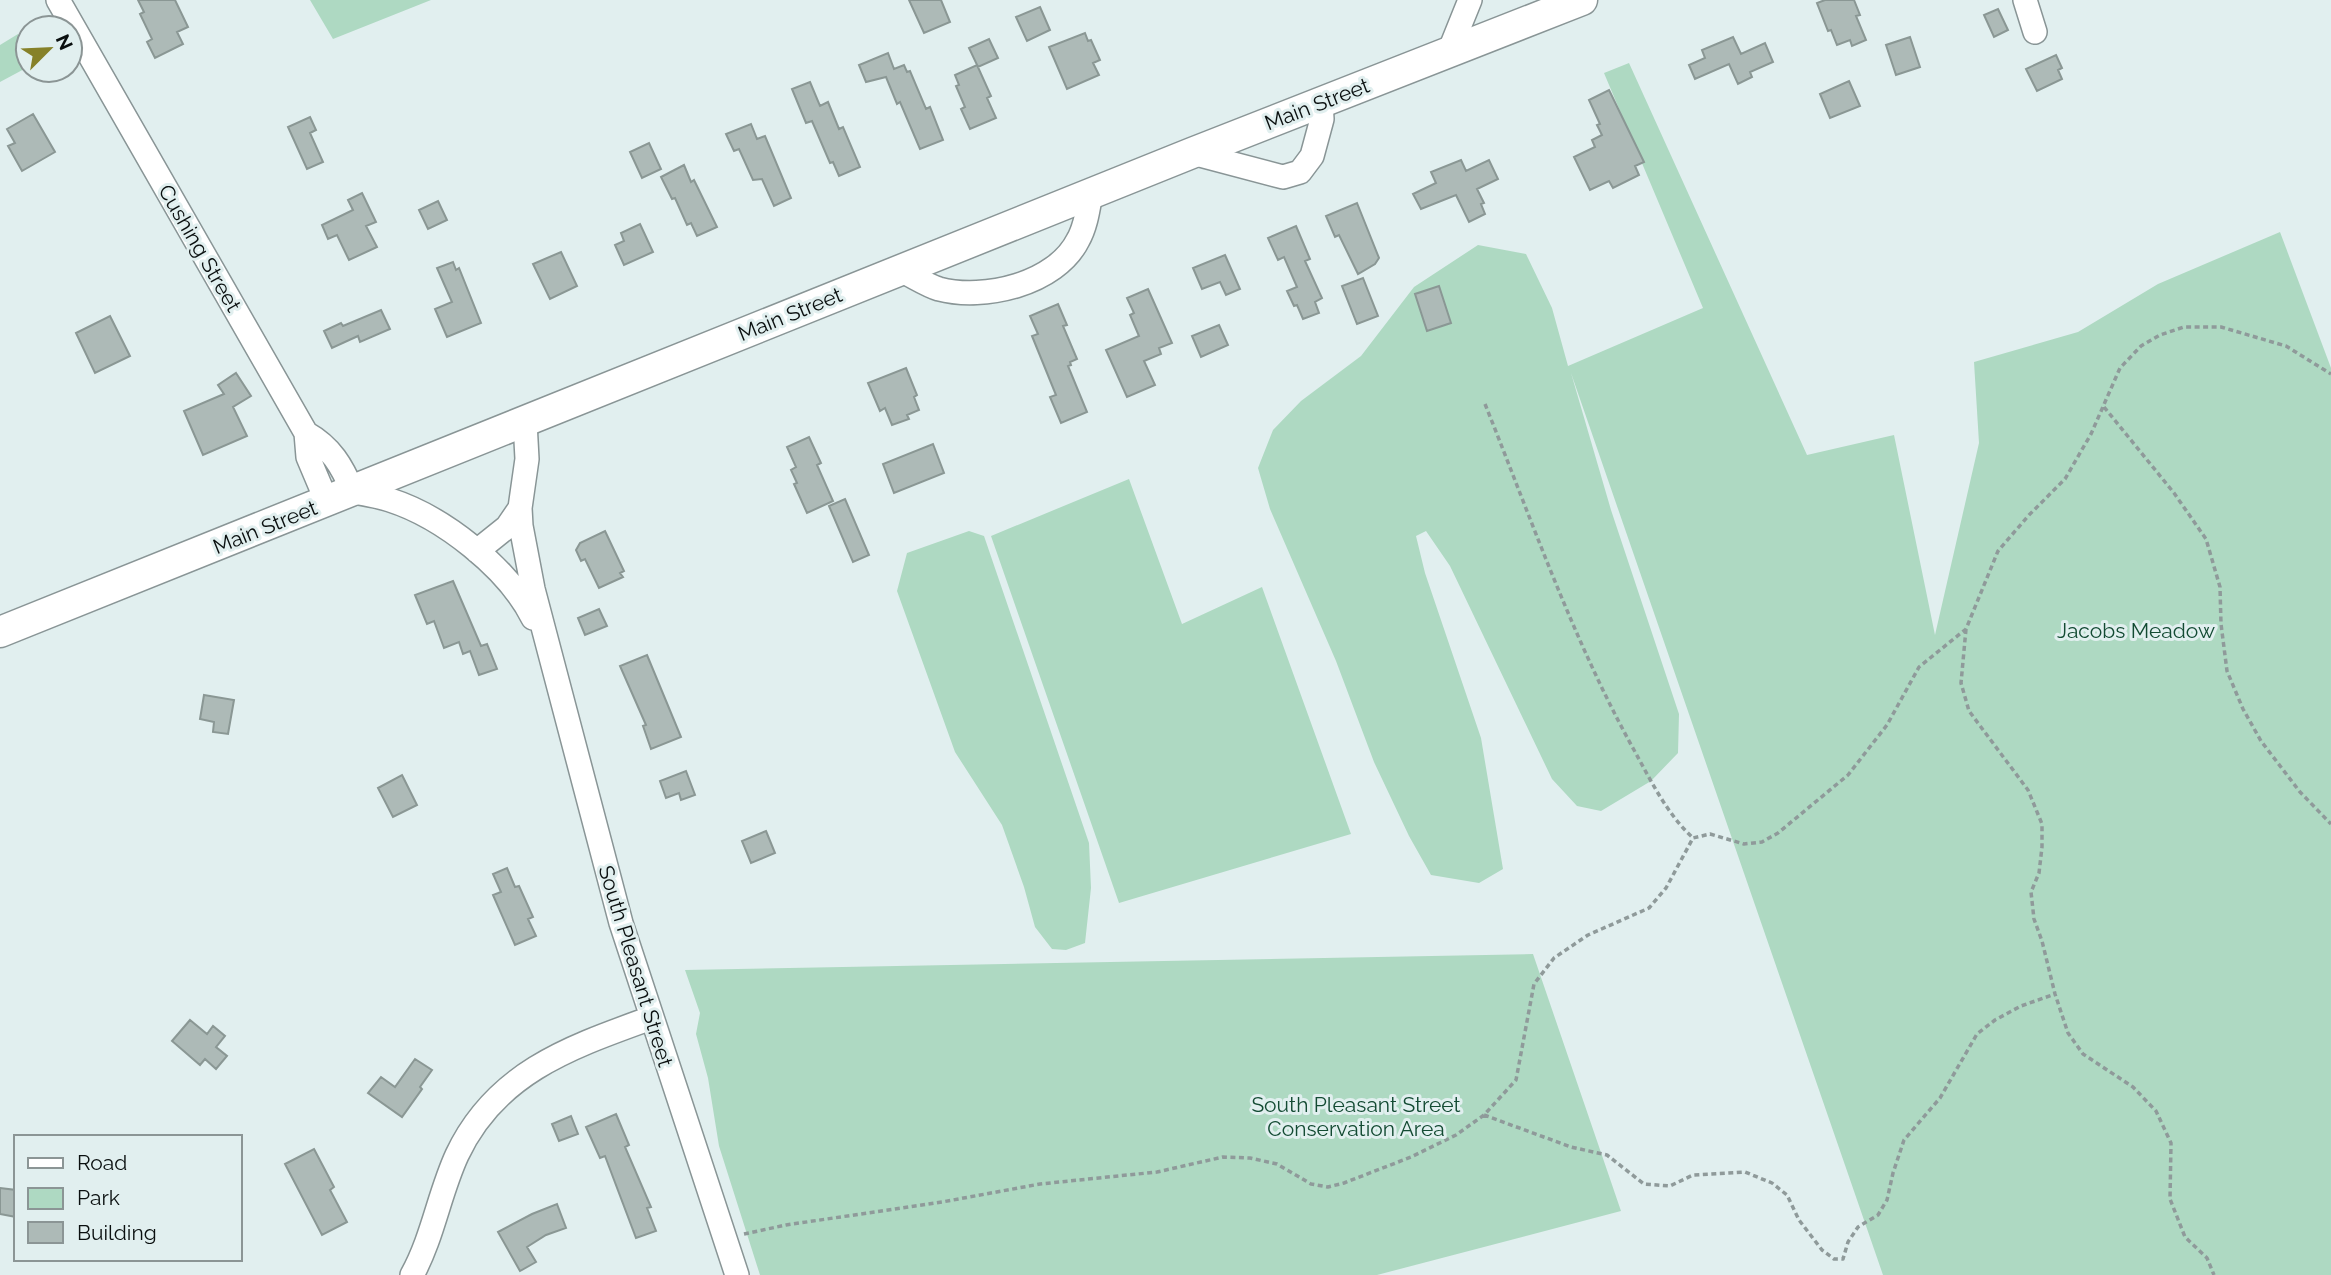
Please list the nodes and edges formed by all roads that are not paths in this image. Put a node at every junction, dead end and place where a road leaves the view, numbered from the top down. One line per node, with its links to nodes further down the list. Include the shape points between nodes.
1 (58, 0): 12 (street, Cushing Street, via 306,433 341,464)
2 (1470, 0): 6 (street)
3 (1582, 0): 6 (main road, Main Street)
4 (2025, 0): 5 (street)
5 (2035, 32)
6 (1449, 52): 7 (main road, Main Street)
7 (1321, 102): 8 (main road, Main Street); 8 (street, via 1322,119 1312,156 1300,172 1283,177)
8 (1192, 153): 9 (main road, Main Street)
9 (1091, 193): 10 (main road, Main Street); 10 (street, via 1078,241 1062,262 1033,280 973,292 939,289)
10 (900, 270): 11 (main road, Main Street)
11 (524, 422): 12 (main road, Main Street); 13 (street, South Pleasant Street, via 527,459)
12 (340, 497): 14 (street, South Pleasant Street, via 391,500); 15 (main road, Main Street)
13 (520, 508): 14 (street, via 508,527); 16 (street, South Pleasant Street, via 523,546)
14 (477, 551): 16 (street, South Pleasant Street, via 522,599)
15 (0, 632)
16 (550, 652): 17 (street, South Pleasant Street, via 600,849)
17 (651, 1018): 18 (street, via 557,1054 496,1098 456,1156); 19 (street, South Pleasant Street)
18 (412, 1275)
19 (737, 1275)

